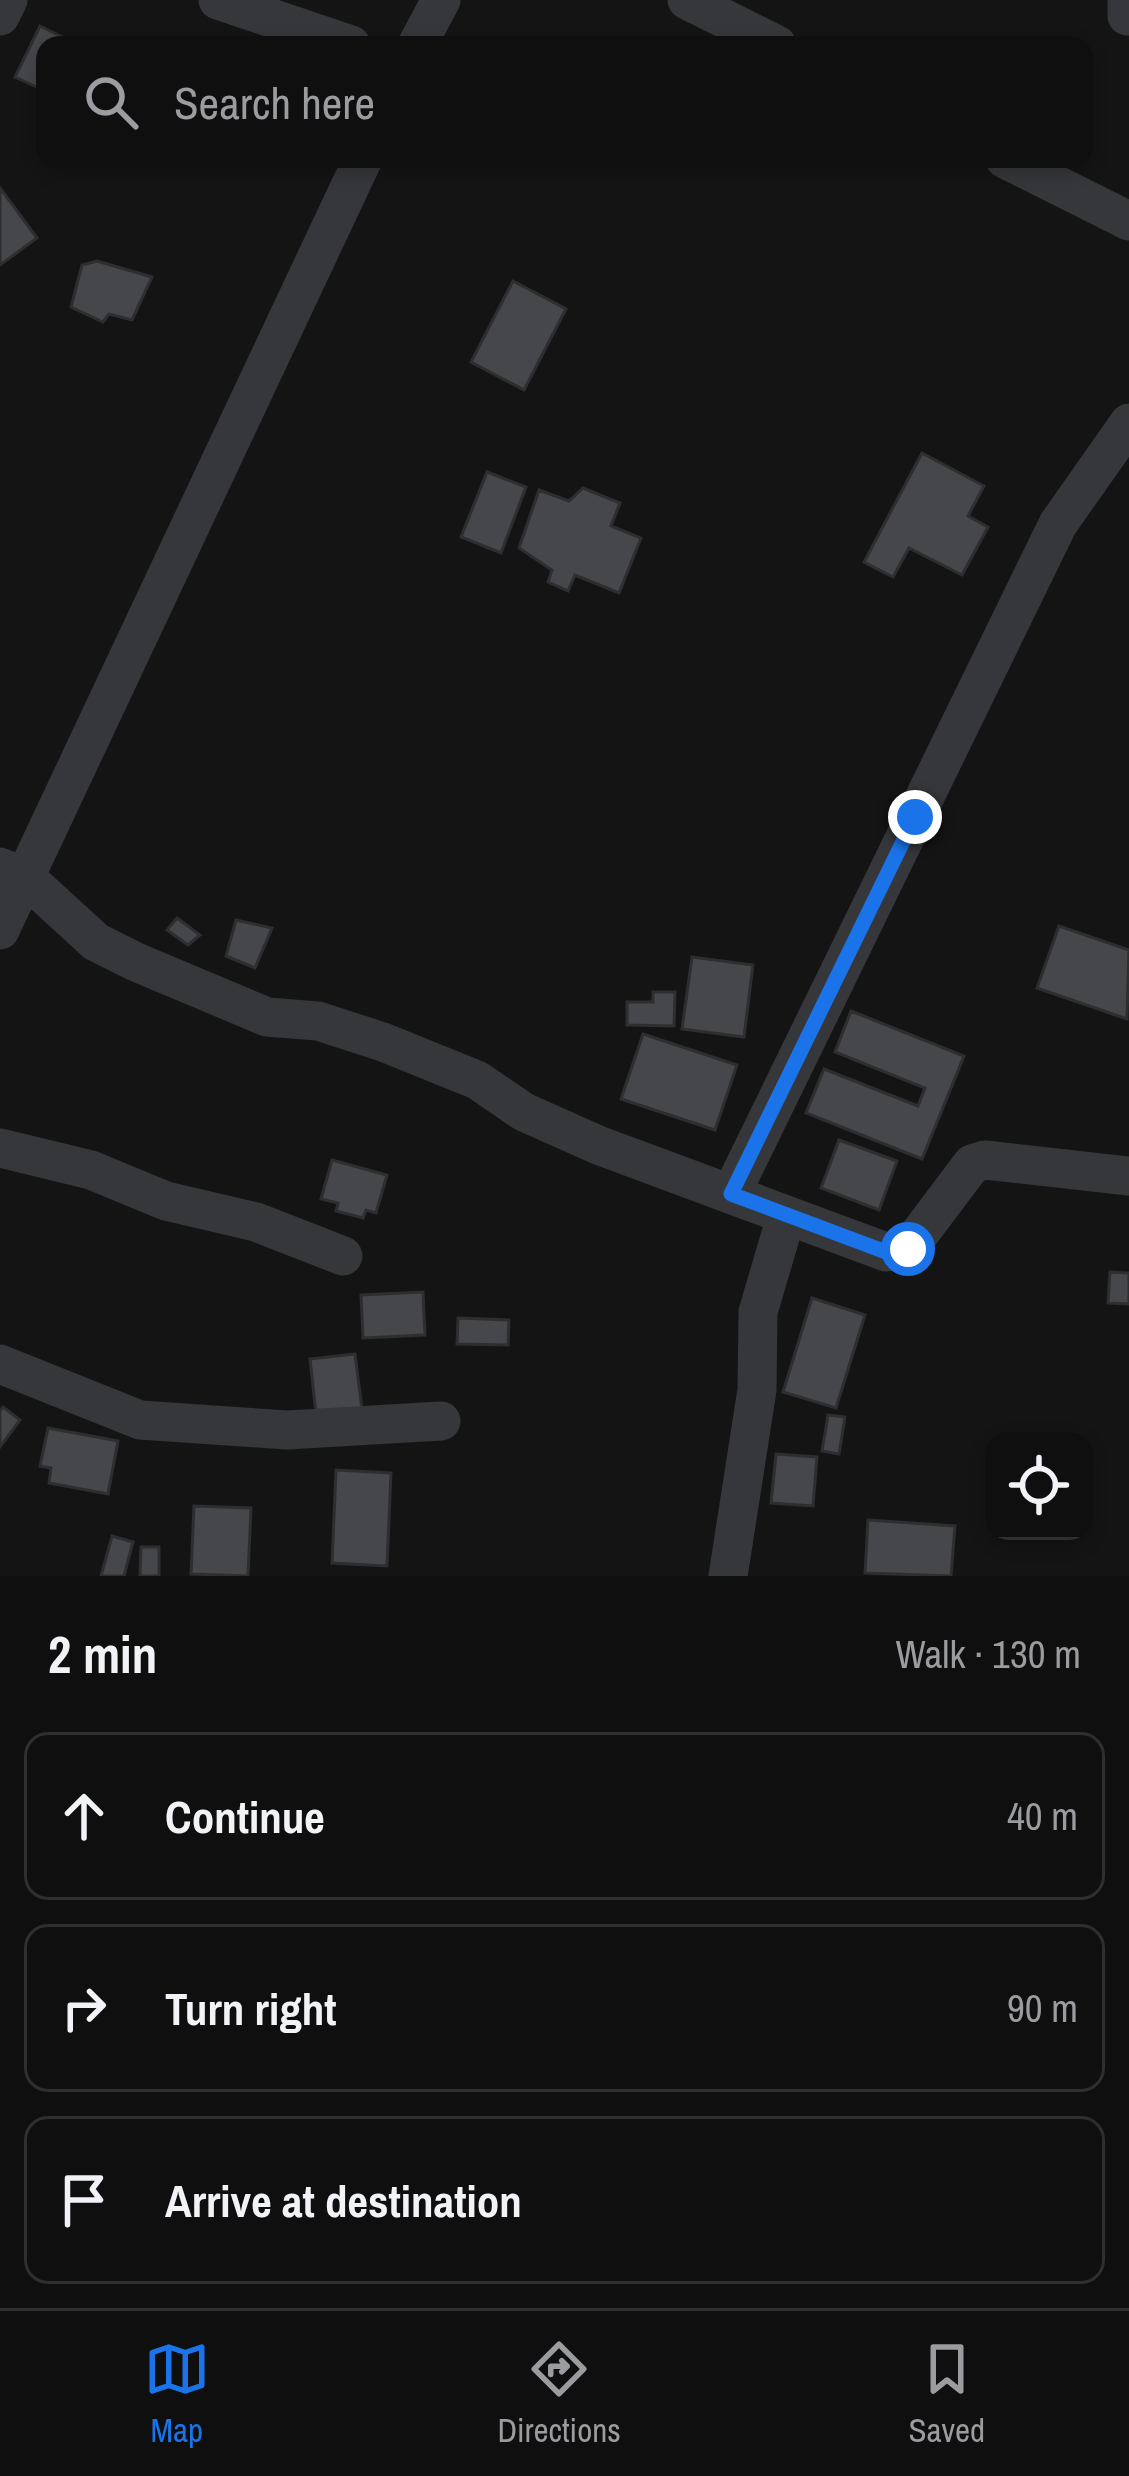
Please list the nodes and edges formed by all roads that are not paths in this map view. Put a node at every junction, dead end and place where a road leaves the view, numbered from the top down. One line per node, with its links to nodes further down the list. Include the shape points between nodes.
1 (8, 0): 5 (street)
2 (218, 0): 6 (street)
3 (440, 0): 7 (street)
4 (687, 0): 8 (street)
5 (0, 16)
6 (325, 36)
7 (422, 36)
8 (759, 36)
9 (358, 168): 13 (street)
10 (1023, 168): 11 (street)
11 (1129, 221)
12 (1129, 423): 17 (street, via 1058,524)
13 (13, 872): 14 (street); 17 (street, via 96,942 136,962 267,1017 383,1042 477,1080 598,1145)
14 (0, 930)
15 (0, 1148): 19 (street, via 91,1170)
16 (1129, 1176): 18 (street, via 972,1164 908,1249 896,1252)
17 (731, 1194): 18 (street)
18 (787, 1217): 22 (street, via 761,1291 757,1390)
19 (343, 1256)
20 (0, 1364): 21 (street, via 140,1420 287,1430)
21 (441, 1421)
22 (728, 1576)

